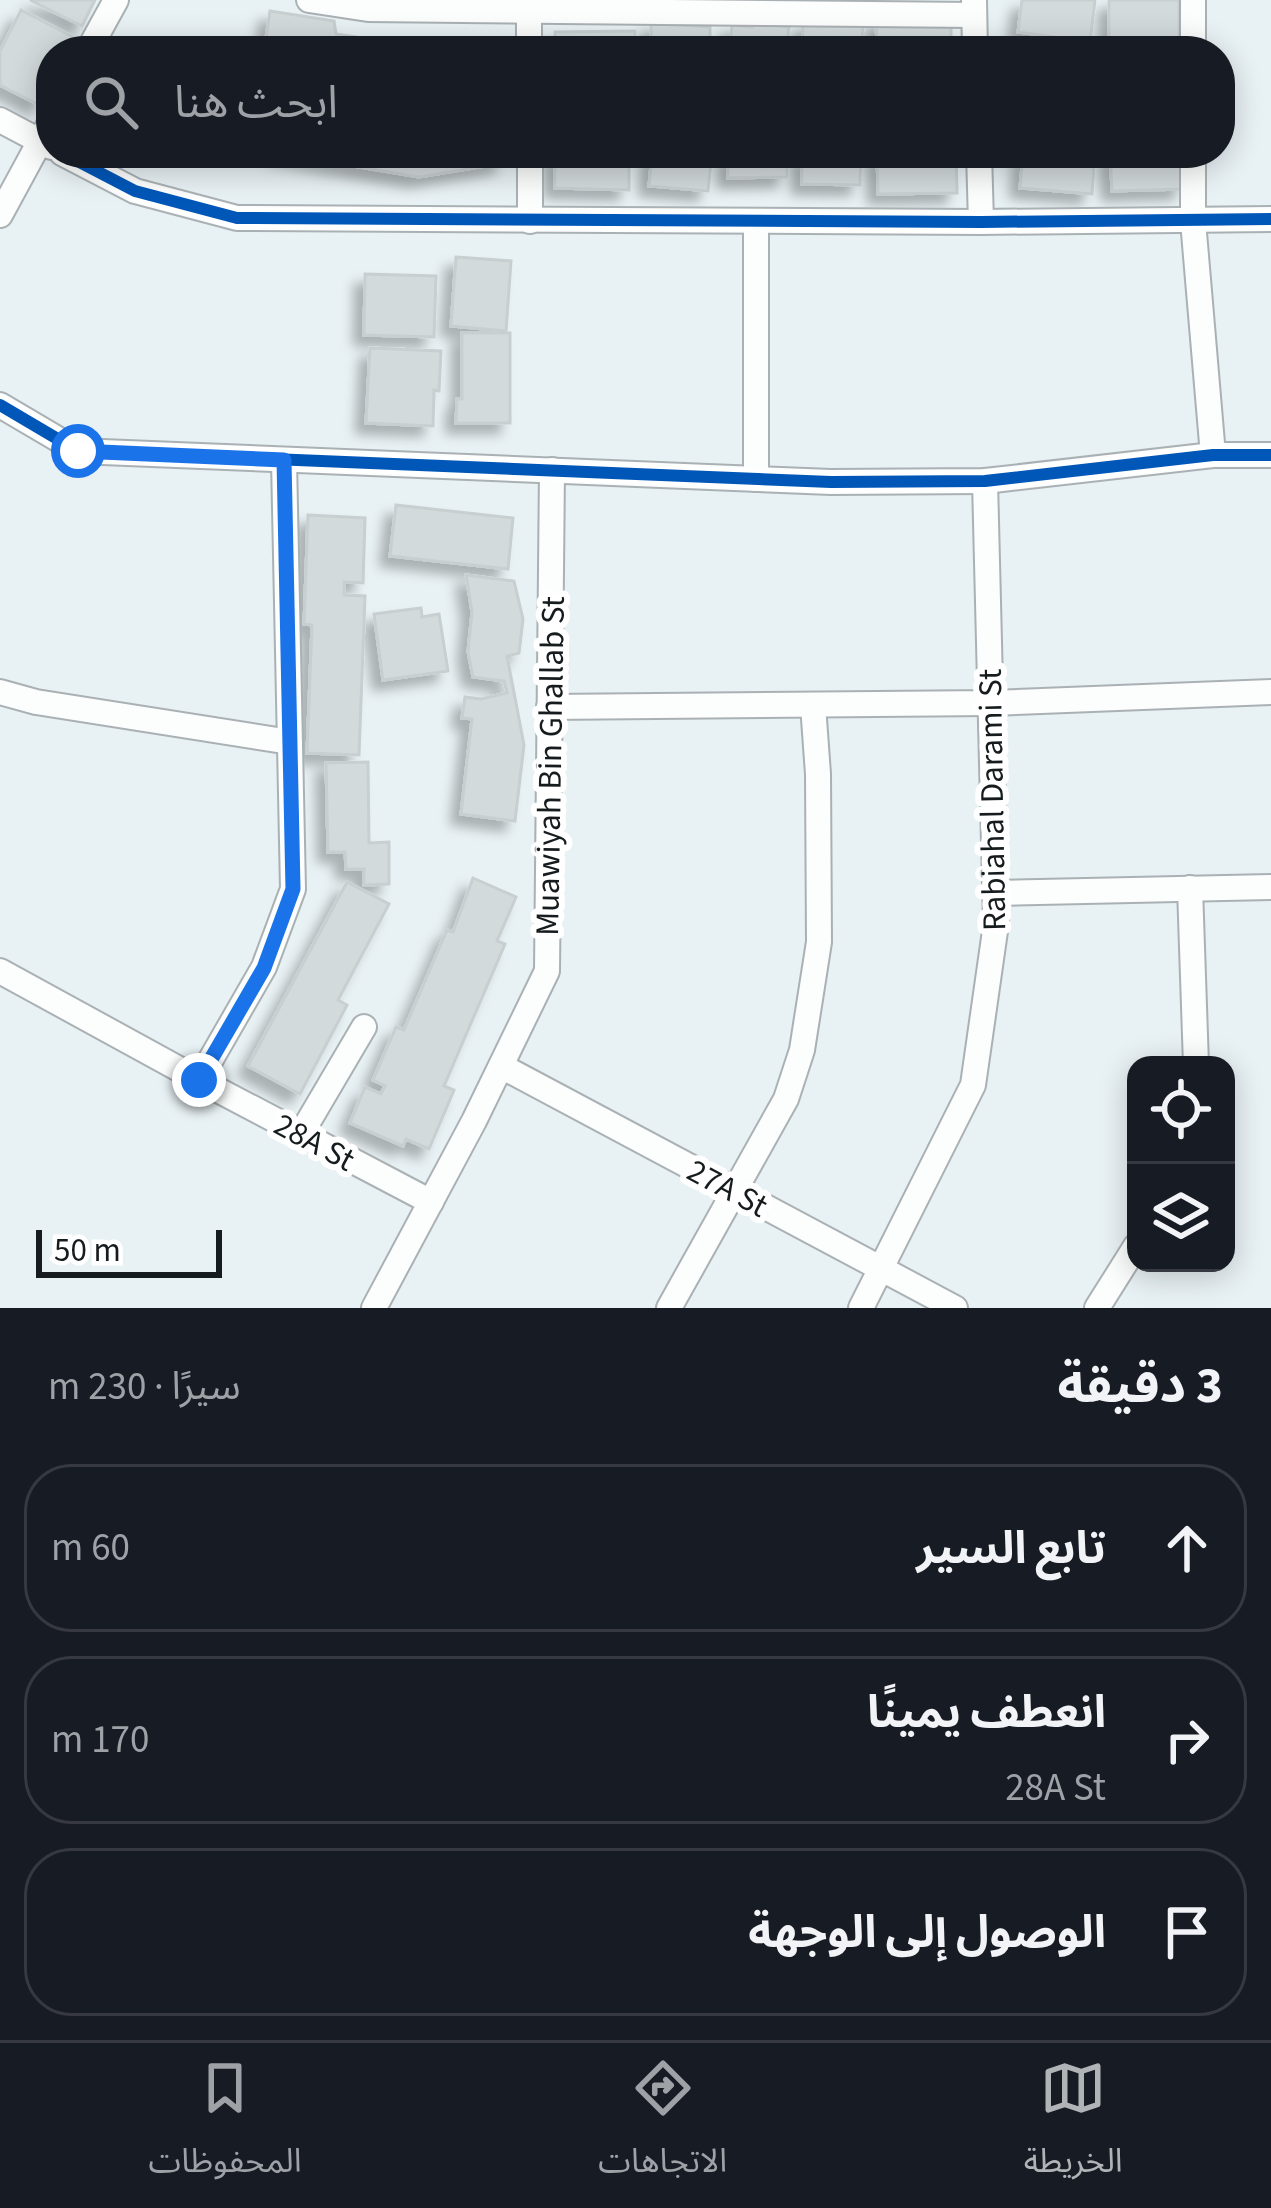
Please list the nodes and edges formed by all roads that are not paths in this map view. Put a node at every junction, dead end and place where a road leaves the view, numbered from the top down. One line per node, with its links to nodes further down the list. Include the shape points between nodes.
1 (116, 0): 7 (street)
2 (309, 0): 4 (street, via 368,10)
3 (1193, 0): 9 (street)
4 (529, 5): 5 (street); 8 (street)
5 (757, 6): 6 (street)
6 (974, 8)
7 (96, 36)
8 (529, 36)
9 (1193, 36)
10 (0, 121): 11 (street)
11 (36, 135)
12 (36, 162): 17 (street)
13 (96, 168): 19 (street, via 135,191 237,218)
14 (530, 168): 19 (street)
15 (979, 168): 22 (street)
16 (1193, 168): 20 (street)
17 (0, 214)
18 (1271, 219): 20 (street)
19 (530, 221): 21 (street)
20 (1193, 221): 22 (street); 24 (street)
21 (756, 222): 22 (street); 28 (street)
22 (981, 222)
23 (0, 405): 26 (street, via 78,451)
24 (1214, 455): 25 (street); 29 (street)
25 (1271, 455)
26 (284, 460): 27 (street); 35 (street)
27 (552, 470): 28 (street); 34 (street, Muawiyah Bin Ghallab St)
28 (756, 479): 29 (street)
29 (985, 481): 32 (street, Rabiahal Darami St)
30 (0, 692): 35 (street)
31 (1271, 692): 32 (street)
32 (991, 703): 33 (street); 38 (street, Rabiahal Darami St)
33 (813, 704): 34 (street); 45 (street, via 819,942 811,1000 786,1100)
34 (549, 707): 42 (street, Muawiyah Bin Ghallab St, via 547,970)
35 (290, 742): 43 (street, via 293,889 264,968)
36 (1271, 886): 37 (street)
37 (1190, 888): 38 (street); 41 (street)
38 (996, 893): 48 (street, Rabiahal Darami St, via 973,1085)
39 (0, 971): 43 (street, 28A St)
40 (364, 1027): 44 (street)
41 (1196, 1056)
42 (501, 1066): 45 (street, 27A St); 46 (street, Muawiyah Bin Ghallab St)
43 (199, 1080): 44 (street, 28A St)
44 (301, 1134): 46 (street, 28A St)
45 (735, 1191): 48 (street, 27A St); 50 (street)
46 (430, 1202): 49 (street, Muawiyah Bin Ghallab St)
47 (1127, 1260): 53 (street)
48 (881, 1269): 51 (street, Rabiahal Darami St); 52 (street, 27A St)
49 (374, 1308)
50 (670, 1308)
51 (861, 1308)
52 (955, 1308)
53 (1096, 1308)

